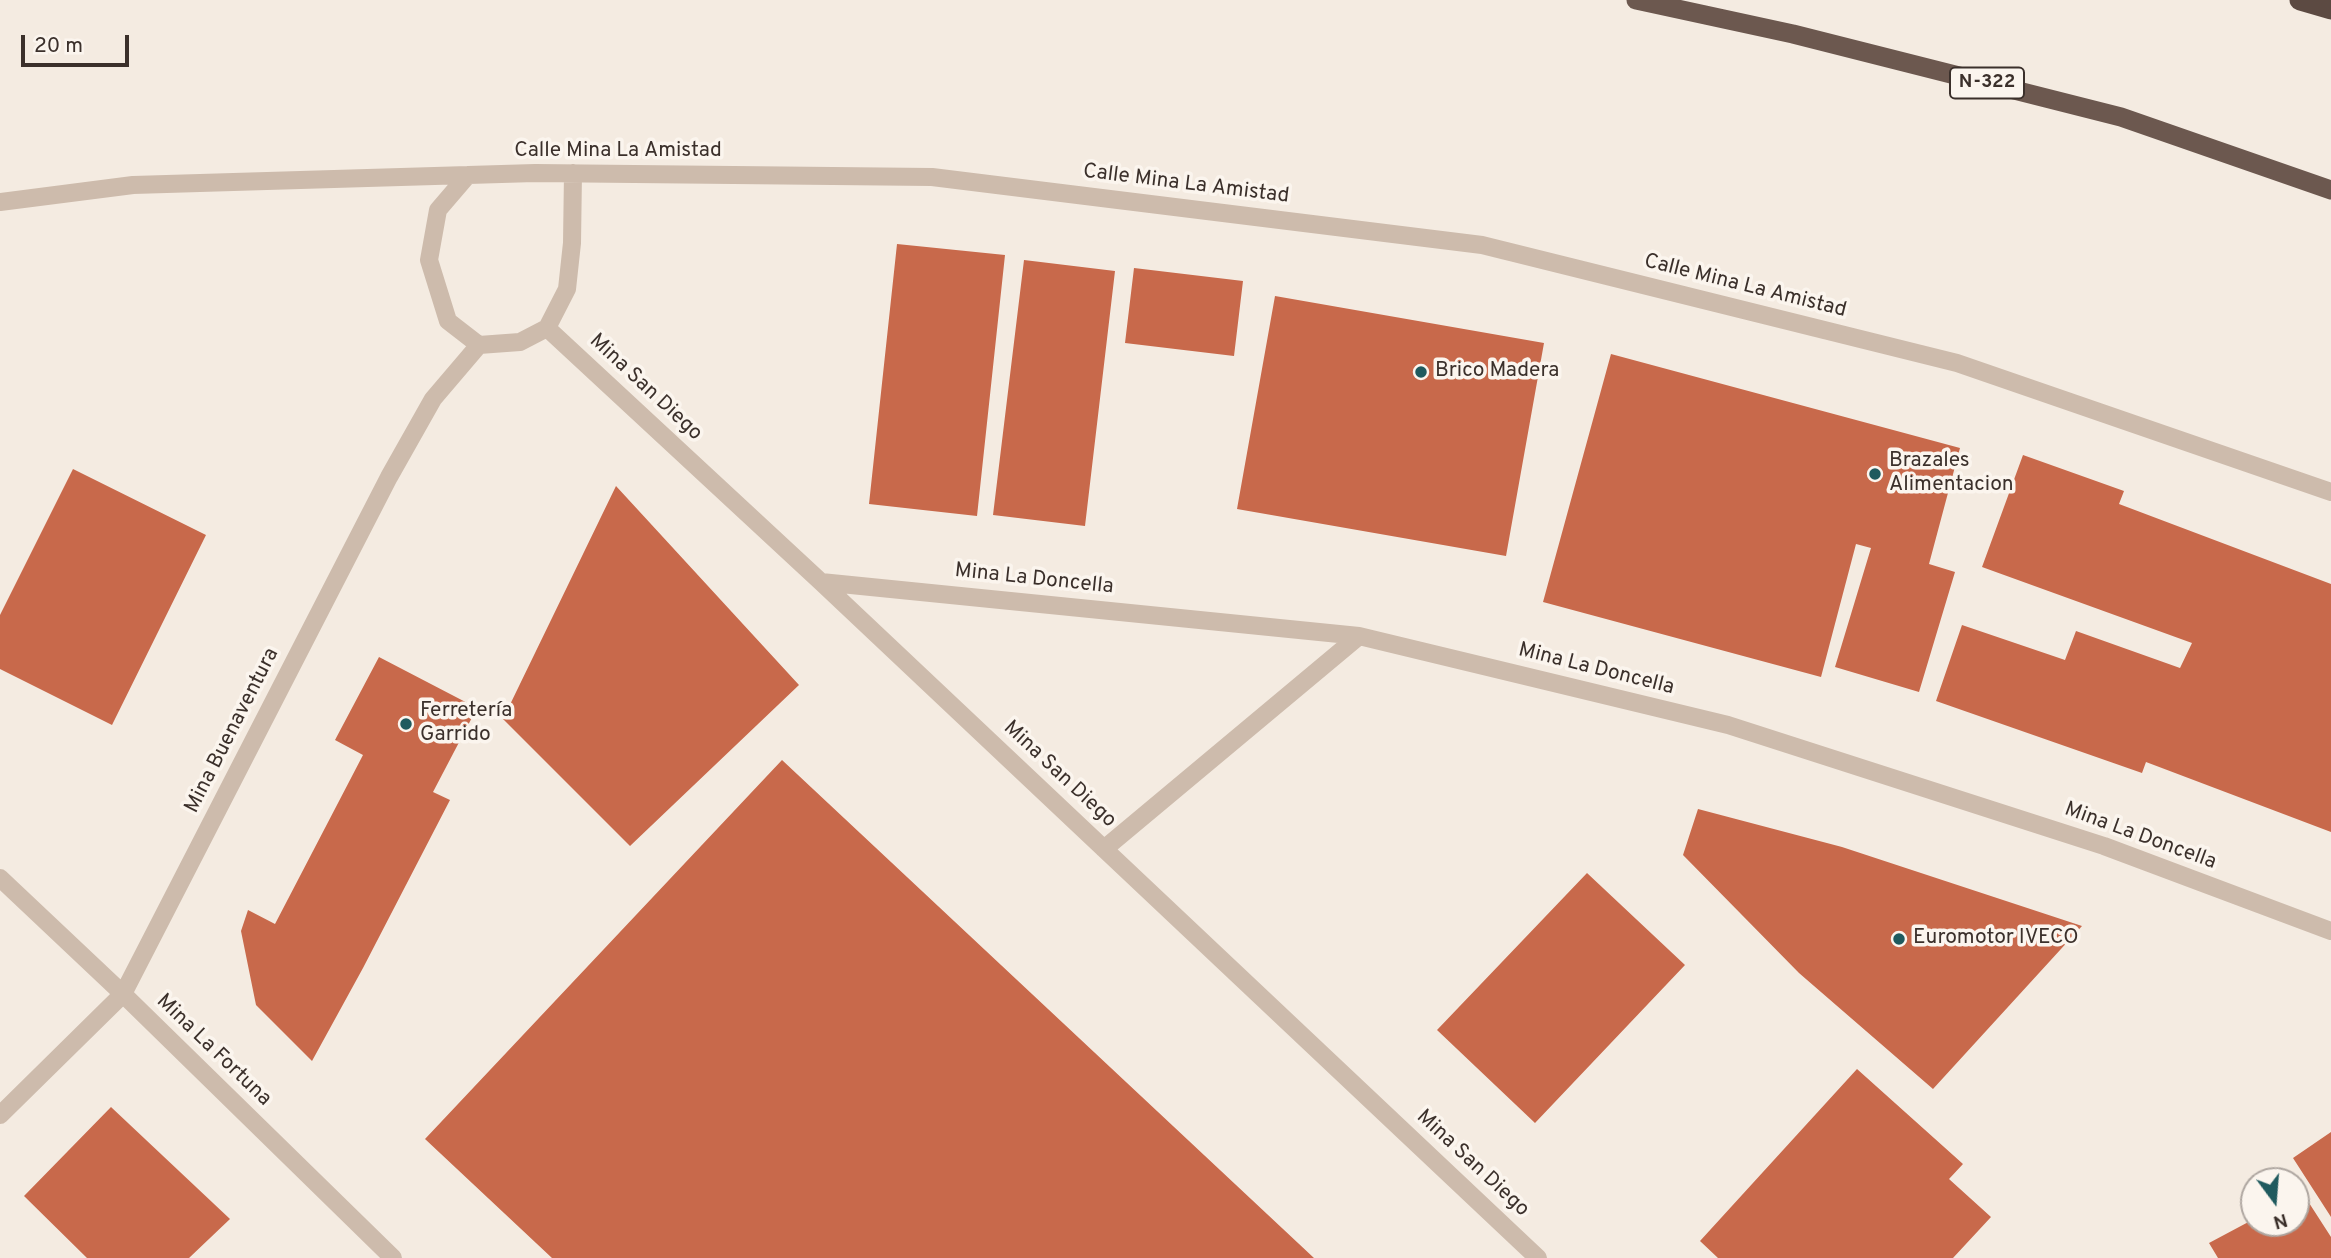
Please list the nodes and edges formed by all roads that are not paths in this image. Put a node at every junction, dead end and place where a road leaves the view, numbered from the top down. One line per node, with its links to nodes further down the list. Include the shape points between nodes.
1 (1636, 0): 6 (highway, N-322, via 1793,34 2121,117)
2 (2300, 0): 3 (highway)
3 (2331, 9)
4 (573, 173): 5 (street, Calle Mina La Amistad); 8 (street, via 567,289); 10 (street, Calle Mina La Amistad, via 932,177 1482,245 1957,363)
5 (468, 176): 7 (street, Calle Mina La Amistad, via 133,185); 9 (street, via 438,210 429,260 447,321)
6 (2331, 190)
7 (0, 202)
8 (547, 328): 9 (street, via 520,342); 11 (street, Mina San Diego)
9 (479, 345): 16 (street, Mina Buenaventura, via 433,399 389,477)
10 (2331, 492)
11 (821, 582): 12 (street, Mina La Doncella); 13 (street, Mina San Diego)
12 (1359, 636): 13 (street); 15 (street, Mina La Doncella, via 1728,725 2104,846)
13 (1104, 849): 19 (street, Mina San Diego)
14 (0, 878): 16 (street, Mina La Fortuna)
15 (2331, 931)
16 (122, 994): 17 (street, Mina Buenaventura); 18 (street, Mina La Fortuna)
17 (0, 1115)
18 (393, 1258)
19 (1538, 1258)

